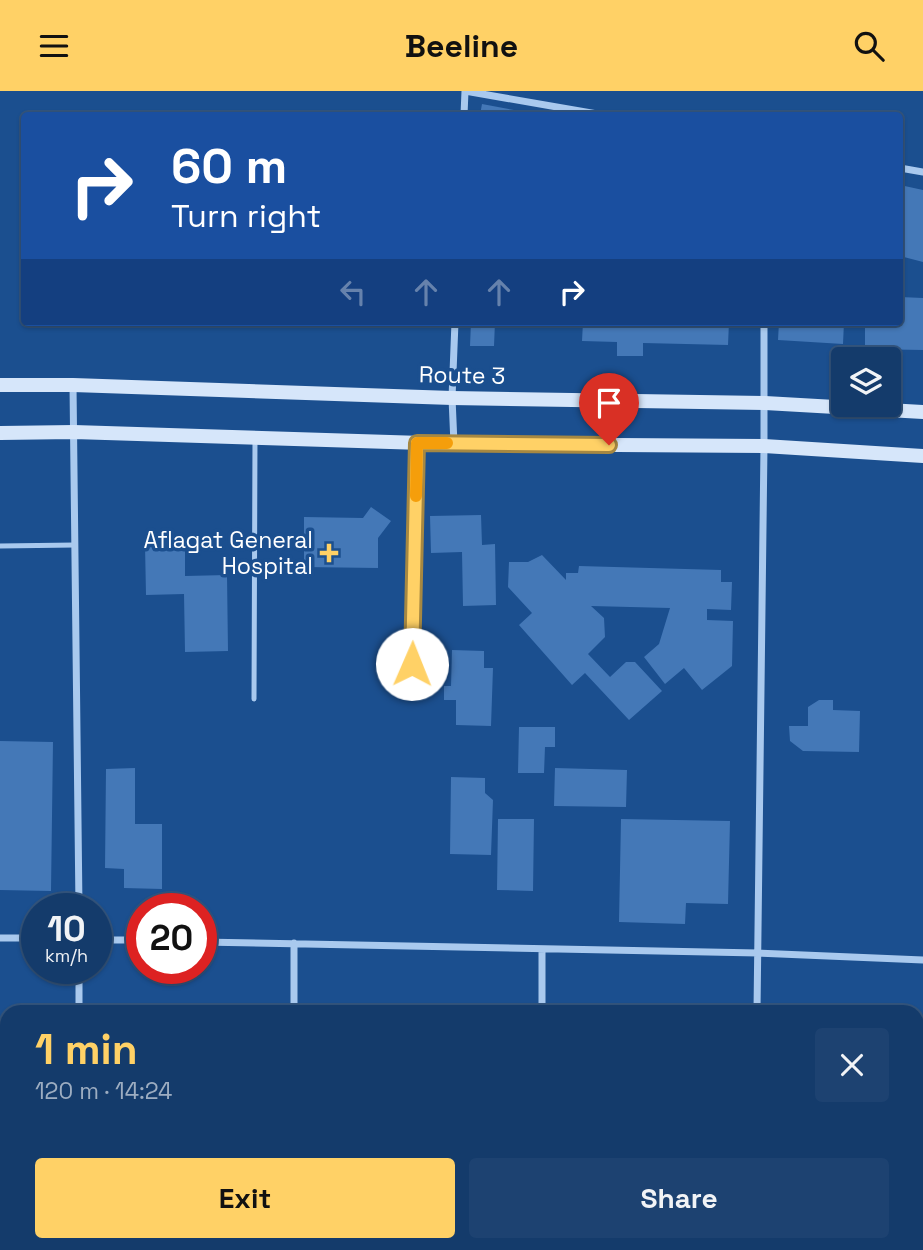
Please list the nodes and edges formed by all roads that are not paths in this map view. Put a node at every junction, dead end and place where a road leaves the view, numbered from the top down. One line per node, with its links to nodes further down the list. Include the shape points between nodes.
1 (464, 112): 2 (street, via 465,91)
2 (586, 112)
3 (903, 169): 4 (street)
4 (923, 172)
5 (456, 326): 9 (street)
6 (764, 326): 10 (street)
7 (0, 385): 8 (main road, Route 3)
8 (73, 385): 9 (main road, Route 3); 12 (street)
9 (452, 398): 10 (main road, Route 3); 16 (street)
10 (765, 403): 11 (main road, Route 3); 17 (street)
11 (923, 412)
12 (74, 432): 13 (main road); 14 (main road); 19 (street)
13 (0, 433)
14 (255, 438): 15 (main road); 22 (lane)
15 (417, 443): 16 (main road); 21 (lane)
16 (454, 444): 17 (main road)
17 (764, 446): 18 (main road); 29 (street)
18 (923, 456)
19 (75, 545): 20 (lane); 23 (street)
20 (0, 546)
21 (412, 664)
22 (254, 699)
23 (79, 893)
24 (0, 938): 25 (street)
25 (21, 938)
26 (217, 942): 27 (street)
27 (294, 943): 28 (street); 33 (street)
28 (542, 949): 29 (street); 34 (street)
29 (758, 953): 30 (street); 35 (street)
30 (923, 960)
31 (79, 984): 32 (street)
32 (79, 1005)
33 (294, 1005)
34 (542, 1005)
35 (757, 1005)

